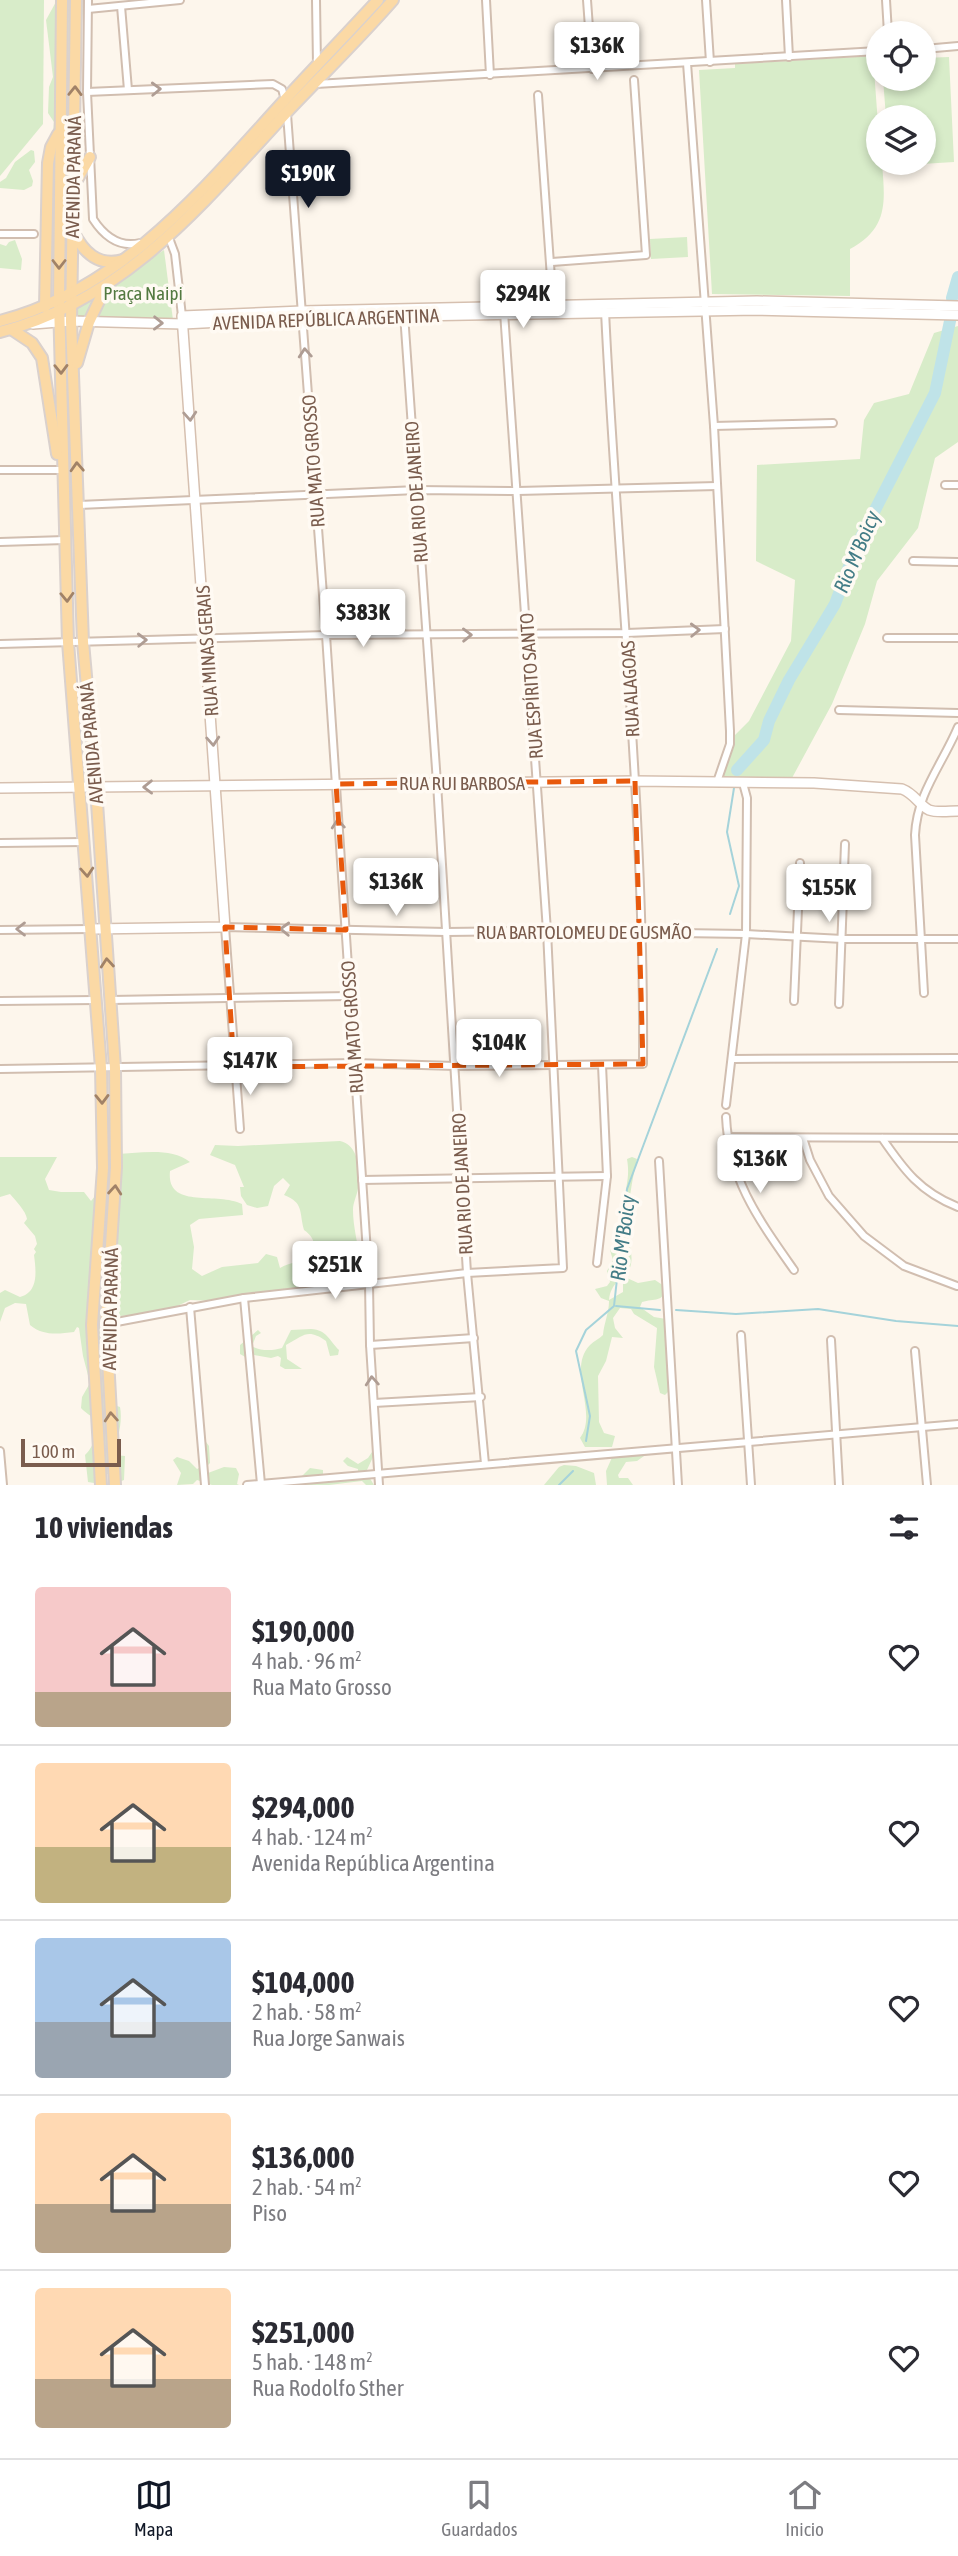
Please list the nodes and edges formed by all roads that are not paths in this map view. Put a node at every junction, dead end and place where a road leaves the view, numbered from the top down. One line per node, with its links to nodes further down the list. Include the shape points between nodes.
1 (62, 0): 31 (main road, AVENIDA PARANÁ)
2 (76, 0): 33 (main road, AVENIDA PARANÁ, one-way to 2)
3 (88, 0): 14 (street)
4 (180, 0): 13 (street)
5 (316, 0): 22 (street)
6 (378, 0): 22 (main road)
7 (393, 0): 26 (main road)
8 (486, 0): 24 (street)
9 (587, 0): 23 (street)
10 (706, 0): 20 (street)
11 (786, 0): 19 (street)
12 (886, 0): 15 (street)
13 (121, 6): 14 (street); 27 (street)
14 (88, 9): 28 (street)
15 (887, 21)
16 (958, 46): 17 (street)
17 (936, 48)
18 (866, 52): 19 (street)
19 (789, 57): 20 (street)
20 (710, 62): 21 (street)
21 (687, 63): 23 (street); 46 (street)
22 (317, 67): 30 (main road)
23 (592, 69): 24 (street)
24 (490, 75): 26 (street)
25 (634, 80): 40 (street, via 646,255)
26 (314, 84): 30 (main road)
27 (128, 90): 28 (street); 30 (street, one-way to 30, via 273,84 282,89)
28 (88, 92): 32 (street)
29 (538, 95): 40 (street)
30 (286, 106): 37 (main road); 38 (main road); 51 (street, RUA MATO GROSSO)
31 (60, 132): 45 (main road, via 48,163); 50 (main road, AVENIDA PARANÁ, one-way to 50)
32 (90, 157): 33 (main road); 38 (street, via 93,219 102,233 126,244)
33 (72, 188): 34 (main road, AVENIDA PARANÁ)
34 (72, 229): 39 (main road, via 93,257 110,262); 42 (main road, AVENIDA PARANÁ)
35 (0, 234): 36 (street)
36 (34, 234)
37 (169, 238): 41 (main road); 53 (street, RUA MINAS GERAIS)
38 (149, 241): 39 (main road)
39 (125, 259): 42 (main road)
40 (552, 262): 43 (street)
41 (107, 284): 42 (main road); 55 (main road)
42 (71, 301): 50 (main road); 50 (main road, AVENIDA PARANÁ)
43 (553, 306): 47 (main road, AVENIDA REPÚBLICA ARGENTINA); 48 (main road, AVENIDA REPÚBLICA ARGENTINA)
44 (958, 306): 46 (main road, AVENIDA REPÚBLICA ARGENTINA, via 757,301)
45 (45, 307): 50 (main road, AVENIDA REPÚBLICA ARGENTINA); 54 (main road, AVENIDA REPÚBLICA ARGENTINA)
46 (705, 307): 47 (main road, AVENIDA REPÚBLICA ARGENTINA); 52 (main road, AVENIDA REPÚBLICA ARGENTINA); 59 (street)
47 (604, 309): 48 (main road, AVENIDA REPÚBLICA ARGENTINA); 66 (street, RUA ALAGOAS)
48 (504, 310): 49 (main road, AVENIDA REPÚBLICA ARGENTINA); 68 (street, RUA ESPÍRITO SANTO)
49 (404, 312): 51 (main road, AVENIDA REPÚBLICA ARGENTINA); 67 (street, RUA RIO DE JANEIRO)
50 (62, 314): 55 (main road, AVENIDA REPÚBLICA ARGENTINA); 56 (main road, AVENIDA REPÚBLICA ARGENTINA); 57 (main road, AVENIDA PARANÁ); 65 (main road, AVENIDA PARANÁ, one-way to 65)
51 (302, 314): 53 (main road, AVENIDA REPÚBLICA ARGENTINA); 69 (street, RUA MATO GROSSO, one-way to 51)
52 (958, 314)
53 (183, 320): 55 (main road, AVENIDA REPÚBLICA ARGENTINA, one-way to 53); 70 (main road, RUA MINAS GERAIS, one-way to 70)
54 (0, 321)
55 (89, 322): 57 (main road)
56 (6, 331): 61 (main road, via 33,342 42,358)
57 (73, 380): 71 (main road, AVENIDA PARANÁ, one-way to 57)
58 (833, 423): 59 (street)
59 (714, 426): 64 (street)
60 (0, 470): 61 (street)
61 (58, 470): 65 (main road)
62 (945, 485): 63 (street)
63 (958, 485)
64 (717, 486): 66 (street); 76 (street)
65 (63, 488): 72 (main road, AVENIDA PARANÁ)
66 (615, 489): 68 (street); 77 (street, RUA ALAGOAS)
67 (417, 490): 68 (street); 69 (street); 80 (street, RUA RIO DE JANEIRO)
68 (518, 491): 78 (street, RUA ESPÍRITO SANTO)
69 (315, 496): 70 (street); 79 (street, RUA MATO GROSSO)
70 (197, 499): 71 (street); 81 (main road, RUA MINAS GERAIS)
71 (79, 505): 85 (main road, AVENIDA PARANÁ)
72 (65, 540): 73 (street); 84 (main road, AVENIDA PARANÁ, one-way to 84)
73 (0, 542)
74 (913, 561): 75 (street)
75 (958, 562)
76 (725, 629): 77 (street, one-way to 76); 93 (street, via 730,744)
77 (627, 633): 78 (street); 91 (street, RUA ALAGOAS)
78 (527, 634): 80 (street, one-way to 78); 92 (street, RUA ESPÍRITO SANTO)
79 (327, 635): 80 (street); 81 (street); 97 (street, RUA MATO GROSSO)
80 (426, 635): 94 (street, RUA RIO DE JANEIRO)
81 (206, 638): 85 (street, one-way to 81); 96 (main road, RUA MINAS GERAIS, one-way to 96)
82 (887, 638): 83 (street)
83 (958, 638)
84 (68, 642): 85 (street); 86 (street); 99 (main road, AVENIDA PARANÁ)
85 (83, 642): 100 (main road, AVENIDA PARANÁ)
86 (0, 644)
87 (839, 710): 88 (street)
88 (958, 713)
89 (958, 727): 90 (street)
90 (954, 744): 101 (street)
91 (635, 780): 92 (main road, RUA RUI BARBOSA); 93 (main road, RUA RUI BARBOSA); 114 (street, RUA ALAGOAS)
92 (537, 782): 94 (main road, RUA RUI BARBOSA); 112 (street, RUA ESPÍRITO SANTO)
93 (717, 782): 95 (main road, RUA RUI BARBOSA)
94 (437, 783): 97 (main road, RUA RUI BARBOSA); 113 (street, RUA RIO DE JANEIRO)
95 (743, 783): 101 (main road, RUA RUI BARBOSA, via 902,789); 115 (street, via 748,811)
96 (216, 785): 97 (main road, RUA RUI BARBOSA); 100 (main road, RUA RUI BARBOSA, one-way to 100); 107 (main road, RUA MINAS GERAIS)
97 (336, 785): 111 (street, RUA MATO GROSSO, one-way to 97)
98 (0, 788): 99 (main road, RUA RUI BARBOSA)
99 (80, 788): 100 (main road, RUA RUI BARBOSA); 103 (main road, AVENIDA PARANÁ)
100 (96, 788): 109 (main road, AVENIDA PARANÁ)
101 (920, 801): 102 (main road, RUA RUI BARBOSA, via 931,811); 119 (street, via 915,835)
102 (958, 811)
103 (85, 842): 104 (street); 108 (main road, AVENIDA PARANÁ, one-way to 108)
104 (0, 843)
105 (845, 844): 117 (street)
106 (800, 863): 116 (street)
107 (225, 927): 109 (main road, RUA BARTOLOMEU DE GUSMÃO); 111 (street, RUA BARTOLOMEU DE GUSMÃO, one-way to 107); 122 (street, RUA MINAS GERAIS)
108 (91, 929): 109 (main road, RUA BARTOLOMEU DE GUSMÃO); 110 (street, RUA BARTOLOMEU DE GUSMÃO, one-way to 110); 123 (main road, AVENIDA PARANÁ)
109 (105, 929): 124 (main road, AVENIDA PARANÁ, one-way to 109)
110 (0, 930)
111 (346, 930): 113 (street, RUA BARTOLOMEU DE GUSMÃO); 121 (street, RUA MATO GROSSO)
112 (547, 930): 113 (street, RUA BARTOLOMEU DE GUSMÃO); 114 (street, RUA BARTOLOMEU DE GUSMÃO); 131 (street, RUA ESPÍRITO SANTO)
113 (446, 932): 133 (street, RUA RIO DE JANEIRO)
114 (642, 932): 115 (street, RUA BARTOLOMEU DE GUSMÃO); 132 (street, RUA ALAGOAS, via 643,1064)
115 (746, 934): 116 (street, RUA BARTOLOMEU DE GUSMÃO); 129 (street)
116 (798, 937): 117 (street, RUA BARTOLOMEU DE GUSMÃO); 126 (street)
117 (843, 939): 119 (street, RUA BARTOLOMEU DE GUSMÃO); 127 (street)
118 (958, 939): 119 (street, RUA BARTOLOMEU DE GUSMÃO)
119 (922, 940): 120 (street)
120 (924, 993)
121 (350, 996): 122 (street); 130 (street, RUA MATO GROSSO)
122 (230, 999): 124 (street); 134 (street, RUA MINAS GERAIS)
123 (97, 1000): 125 (street); 135 (main road, AVENIDA PARANÁ)
124 (111, 1000): 136 (main road, AVENIDA PARANÁ)
125 (0, 1001)
126 (794, 1001)
127 (839, 1004)
128 (958, 1058): 129 (street)
129 (733, 1059): 138 (street)
130 (354, 1063): 133 (street); 134 (street); 149 (street, RUA MATO GROSSO)
131 (554, 1065): 132 (street); 133 (street); 146 (street, RUA ESPÍRITO SANTO)
132 (602, 1065): 147 (street)
133 (455, 1066): 148 (street, RUA RIO DE JANEIRO)
134 (234, 1067): 136 (street); 140 (street, RUA MINAS GERAIS)
135 (101, 1068): 136 (street); 137 (street); 176 (main road, AVENIDA PARANÁ, one-way to 176, via 101,1207 92,1325)
136 (115, 1068): 158 (main road, AVENIDA PARANÁ, one-way to 136, via 116,1167)
137 (0, 1069)
138 (727, 1101)
139 (726, 1117): 141 (street)
140 (240, 1129)
141 (727, 1137): 142 (street); 152 (street, via 754,1214)
142 (803, 1138): 143 (street); 155 (street, via 829,1196 864,1236 904,1266)
143 (882, 1138): 144 (street); 150 (street, via 904,1170 936,1198)
144 (958, 1138)
145 (659, 1161): 170 (street)
146 (560, 1176): 147 (street); 148 (street); 153 (street, RUA ESPÍRITO SANTO, via 563,1268)
147 (607, 1176): 151 (street)
148 (462, 1178): 149 (street); 153 (street, RUA RIO DE JANEIRO)
149 (362, 1180): 154 (street, RUA MATO GROSSO)
150 (958, 1206)
151 (597, 1263)
152 (794, 1270)
153 (467, 1273): 154 (street); 160 (street, RUA RIO DE JANEIRO)
154 (369, 1283): 156 (street); 162 (street, RUA MATO GROSSO)
155 (957, 1286)
156 (244, 1298): 157 (street); 174 (street)
157 (190, 1307): 158 (street); 178 (street)
158 (106, 1324): 177 (main road, AVENIDA PARANÁ, one-way to 158)
159 (741, 1335): 169 (street)
160 (474, 1338): 162 (street); 164 (street, RUA RIO DE JANEIRO)
161 (831, 1340): 168 (street)
162 (370, 1345): 165 (street, RUA MATO GROSSO, one-way to 162)
163 (915, 1351): 167 (street)
164 (481, 1397): 165 (street); 172 (street, RUA RIO DE JANEIRO)
165 (374, 1402): 173 (street, RUA MATO GROSSO)
166 (958, 1424): 167 (street)
167 (923, 1425): 168 (street); 184 (street)
168 (835, 1433): 169 (street); 183 (street)
169 (748, 1443): 170 (street); 182 (street)
170 (676, 1449): 172 (street); 181 (street)
171 (0, 1451): 175 (street)
172 (485, 1464): 173 (street)
173 (378, 1473): 174 (street); 180 (street, RUA MATO GROSSO)
174 (261, 1484): 179 (street)
175 (3, 1485)
176 (101, 1485)
177 (116, 1485)
178 (205, 1485)
179 (247, 1485)
180 (379, 1485)
181 (678, 1485)
182 (751, 1485)
183 (839, 1485)
184 (927, 1485)

